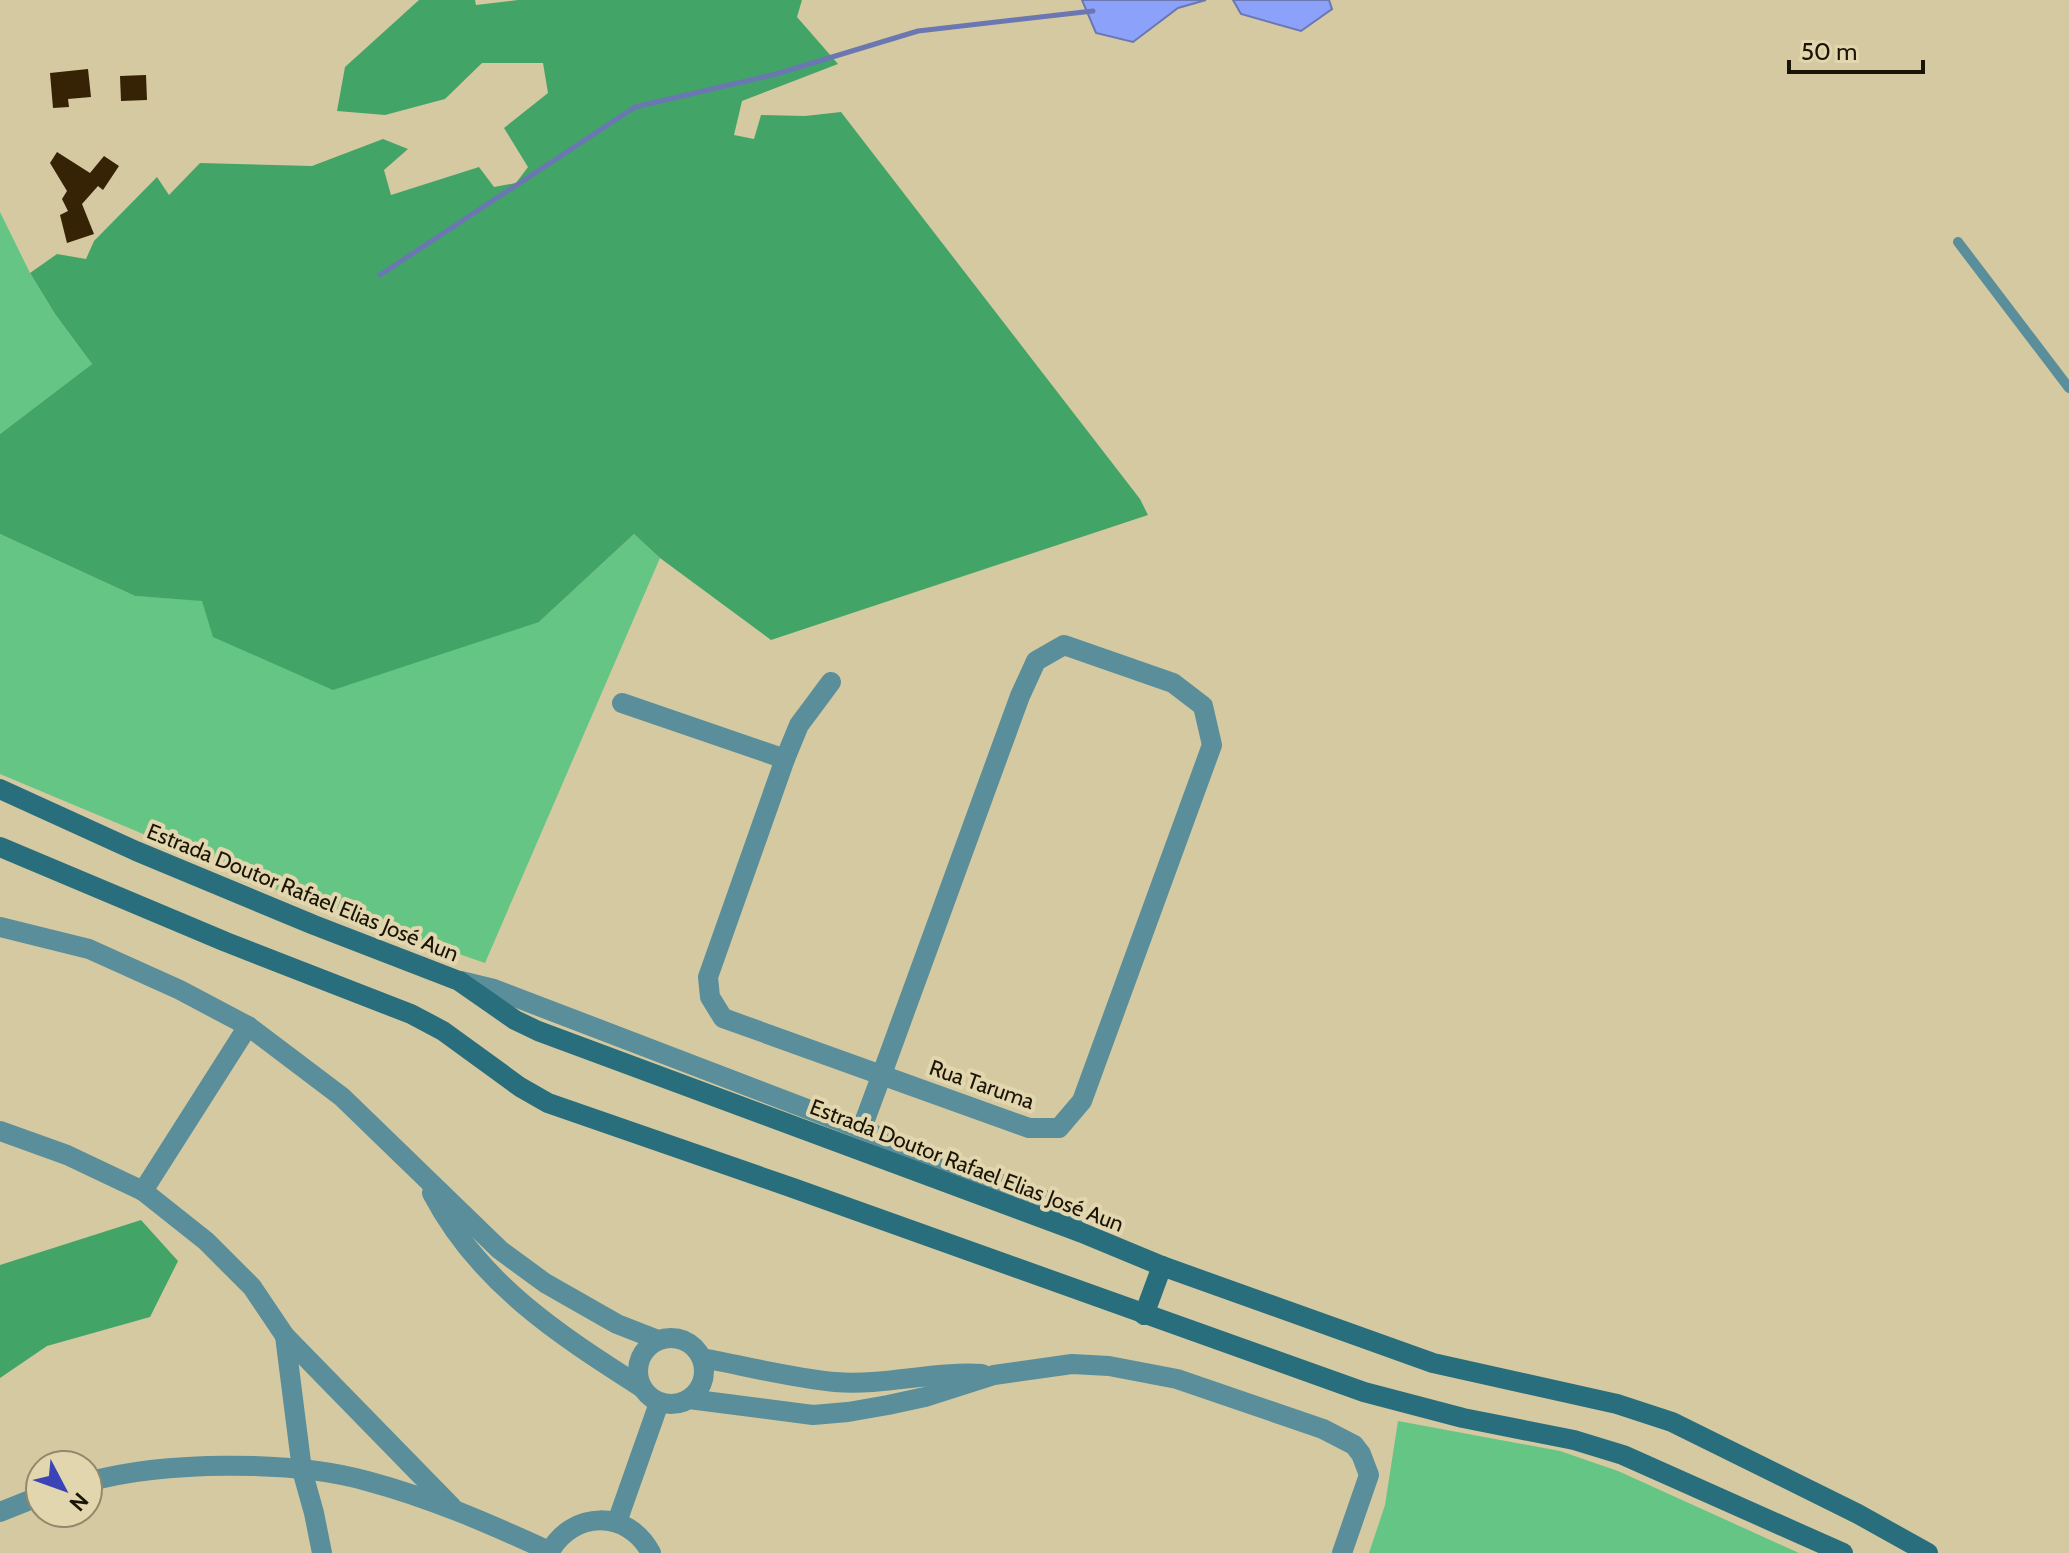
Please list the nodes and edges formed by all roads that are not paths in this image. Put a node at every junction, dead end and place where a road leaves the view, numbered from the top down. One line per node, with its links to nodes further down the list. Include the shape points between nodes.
1 (1958, 242): 2 (lane)
2 (2069, 388)
3 (831, 682): 5 (street, Rua Taruma, via 799,725)
4 (622, 703): 5 (street)
5 (785, 759): 11 (street, Rua Taruma, via 708,977 710,997 723,1018)
6 (0, 789): 9 (main road, Estrada Doutor Rafael Elias José Aun, via 136,851)
7 (0, 847): 18 (main road, via 411,1014 548,1103)
8 (0, 927): 10 (street, via 89,949)
9 (459, 981): 12 (street, via 494,989); 16 (main road, Estrada Doutor Rafael Elias José Aun, via 538,1031)
10 (248, 1026): 14 (street, via 342,1097); 15 (street)
11 (882, 1074): 11 (street, Rua Taruma, via 1029,1128 1059,1128 1082,1101 1212,745 1203,706 1173,683 1064,645 1036,661); 12 (street)
12 (862, 1128): 16 (street, via 1045,1200)
13 (0, 1131): 15 (street)
14 (425, 1179): 20 (street, via 500,1250 545,1283 617,1324); 23 (street, via 447,1222 499,1285 565,1339)
15 (143, 1191): 19 (street, via 206,1241 252,1287)
16 (1080, 1232): 17 (main road, Estrada Doutor Rafael Elias José Aun)
17 (1162, 1266): 18 (main road); 37 (main road, Estrada Doutor Rafael Elias José Aun, via 1433,1363 1537,1384 1672,1422)
18 (1144, 1315): 36 (main road, via 1376,1396 1623,1455)
19 (285, 1336): 26 (street); 29 (street)
20 (658, 1340): 21 (street, via 678,1338); 23 (street, via 643,1351 637,1369)
21 (702, 1358): 22 (street, via 836,1382); 24 (street, via 705,1373)
22 (994, 1375): 24 (street, via 925,1397 813,1415); 35 (street, via 1072,1364 1145,1372 1340,1436 1361,1454 1369,1475)
23 (641, 1387): 25 (street)
24 (689, 1399): 25 (street)
25 (659, 1403): 31 (street)
26 (302, 1470): 27 (street, via 182,1468); 29 (street, via 366,1480); 33 (street)
27 (104, 1478)
28 (24, 1502): 30 (street)
29 (452, 1507): 32 (street)
30 (0, 1512)
31 (617, 1522): 32 (street, via 578,1524 566,1530); 34 (street, via 637,1533)
32 (549, 1552)
33 (322, 1553)
34 (651, 1553)
35 (1342, 1553)
36 (1843, 1553)
37 (1928, 1553)

